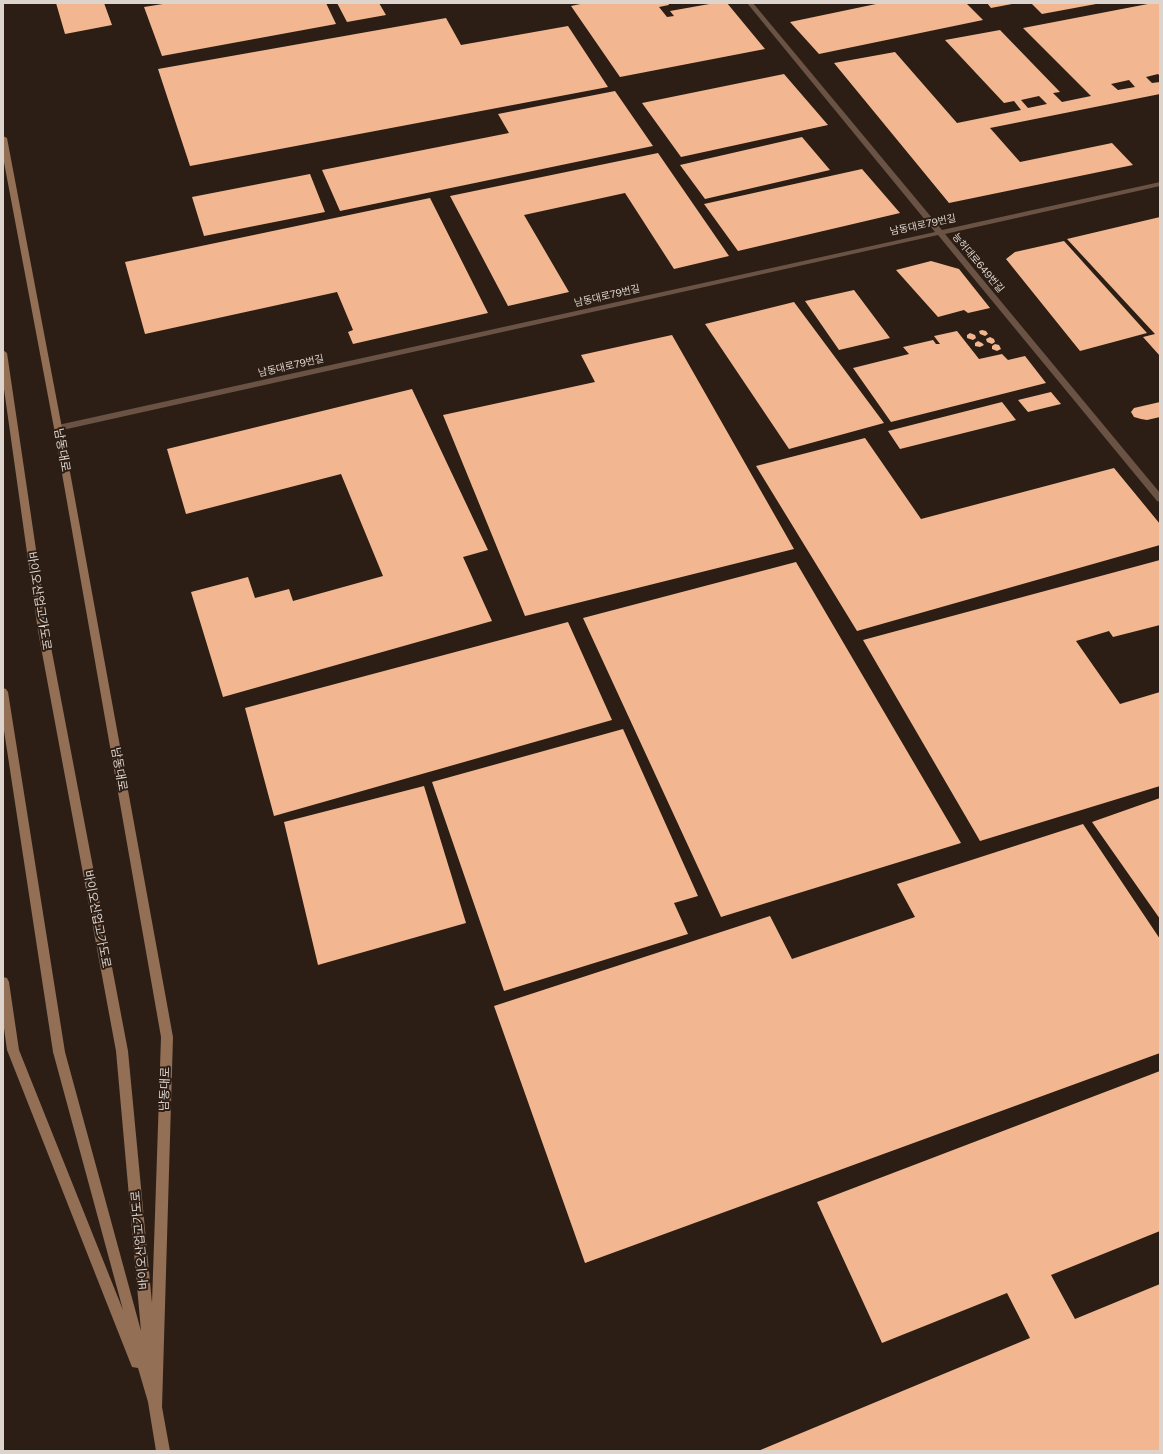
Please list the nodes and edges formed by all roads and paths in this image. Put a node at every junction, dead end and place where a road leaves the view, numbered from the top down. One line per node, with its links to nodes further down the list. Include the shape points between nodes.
1 (750, 3): 4 (street, 능허대로649번길)
2 (3, 138): 6 (main road, 남동대로)
3 (1160, 184): 4 (street, 남동대로79번길)
4 (939, 232): 6 (street, 남동대로79번길); 7 (street, 능허대로649번길)
5 (3, 352): 10 (main road, 바이오산업고가도로, via 42,631 122,1051)
6 (58, 428): 10 (main road, 남동대로, via 167,1037)
7 (1160, 499)
8 (3, 692): 10 (main road, 바이오산업고가도로, via 59,1052)
9 (3, 982): 10 (main road, 남동대로, via 13,1050)
10 (155, 1406): 11 (main road, 남동대로)
11 (163, 1451)

